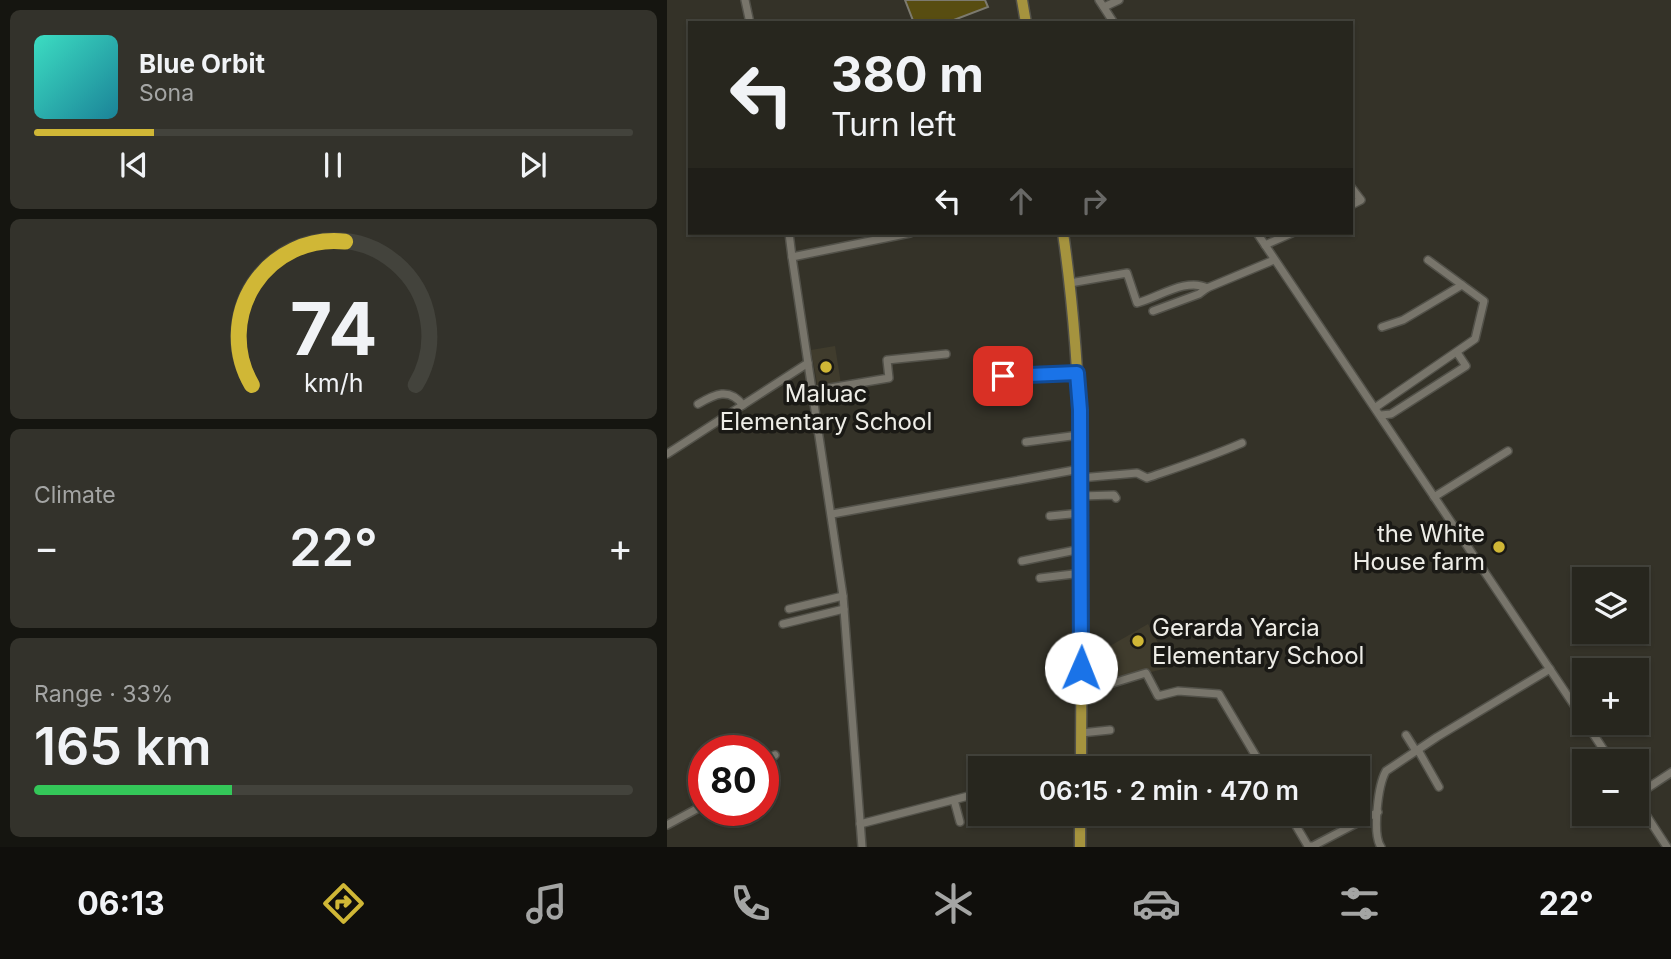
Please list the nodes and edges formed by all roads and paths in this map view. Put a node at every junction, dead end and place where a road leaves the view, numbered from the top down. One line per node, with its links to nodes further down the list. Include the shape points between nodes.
1 (745, 0): 5 (street)
2 (1022, 0): 6 (highway)
3 (1119, 0): 4 (street)
4 (1101, 4): 7 (street)
5 (750, 21)
6 (1026, 21)
7 (1113, 21)
8 (1353, 190): 9 (street, via 1361,200)
9 (1353, 204)
10 (789, 235): 16 (street)
11 (900, 235): 16 (street)
12 (1063, 235): 19 (highway)
13 (1258, 235): 15 (street)
14 (1288, 235): 15 (street)
15 (1265, 246): 17 (street)
16 (792, 257): 26 (street)
17 (1274, 260): 21 (street); 32 (street)
18 (1428, 260): 20 (street)
19 (1070, 283): 21 (street, via 1127,273 1137,303 1188,285); 27 (highway)
20 (1462, 285): 23 (street, via 1403,320); 25 (street, via 1484,301 1475,340)
21 (1207, 288): 22 (street)
22 (1153, 311)
23 (1382, 327)
24 (946, 354): 29 (street, via 887,360 889,378)
25 (1458, 354): 32 (street); 33 (street, via 1466,366 1391,414)
26 (808, 363): 29 (street); 31 (street)
27 (1077, 373): 28 (street); 34 (highway)
28 (1003, 376)
29 (812, 391): 44 (street)
30 (698, 404): 31 (street, via 725,393)
31 (743, 405): 38 (street)
32 (1376, 407): 33 (street)
33 (1381, 415): 41 (street)
34 (1079, 435): 35 (street); 39 (highway)
35 (1026, 442)
36 (1242, 443): 39 (street, via 1151,478 1137,473)
37 (1508, 451): 41 (street)
38 (667, 454)
39 (1080, 473): 40 (highway); 44 (street)
40 (1081, 496): 42 (street); 43 (highway)
41 (1434, 496): 54 (street)
42 (1116, 498)
43 (1081, 513): 45 (street); 46 (highway)
44 (832, 514): 50 (street)
45 (1050, 516)
46 (1081, 549): 47 (street); 48 (highway)
47 (1022, 561)
48 (1082, 573): 49 (street); 55 (highway)
49 (1040, 578)
50 (843, 596): 51 (street); 52 (street)
51 (789, 609)
52 (844, 609): 53 (street); 72 (street)
53 (783, 624)
54 (1550, 669): 56 (street); 60 (street)
55 (1081, 685): 58 (highway); 62 (street, via 1147,674 1158,696 1178,691 1219,694)
56 (1572, 702)
57 (1110, 730): 58 (street)
58 (1081, 733): 61 (highway)
59 (1406, 735): 60 (street)
60 (1417, 751): 64 (street); 68 (street, via 1384,774)
61 (1079, 756)
62 (1256, 756)
63 (1671, 772): 65 (street)
64 (1439, 787)
65 (1649, 787)
66 (968, 796): 67 (street)
67 (954, 800): 71 (street); 72 (street)
68 (1378, 812): 79 (street); 80 (street, via 1376,838)
69 (688, 814): 73 (street)
70 (1649, 818): 76 (street)
71 (960, 822)
72 (860, 824): 77 (street)
73 (667, 825)
74 (1080, 826): 78 (highway)
75 (1295, 826): 79 (street)
76 (1667, 843)
77 (862, 847)
78 (1080, 847)
79 (1308, 847)
80 (1381, 847)

